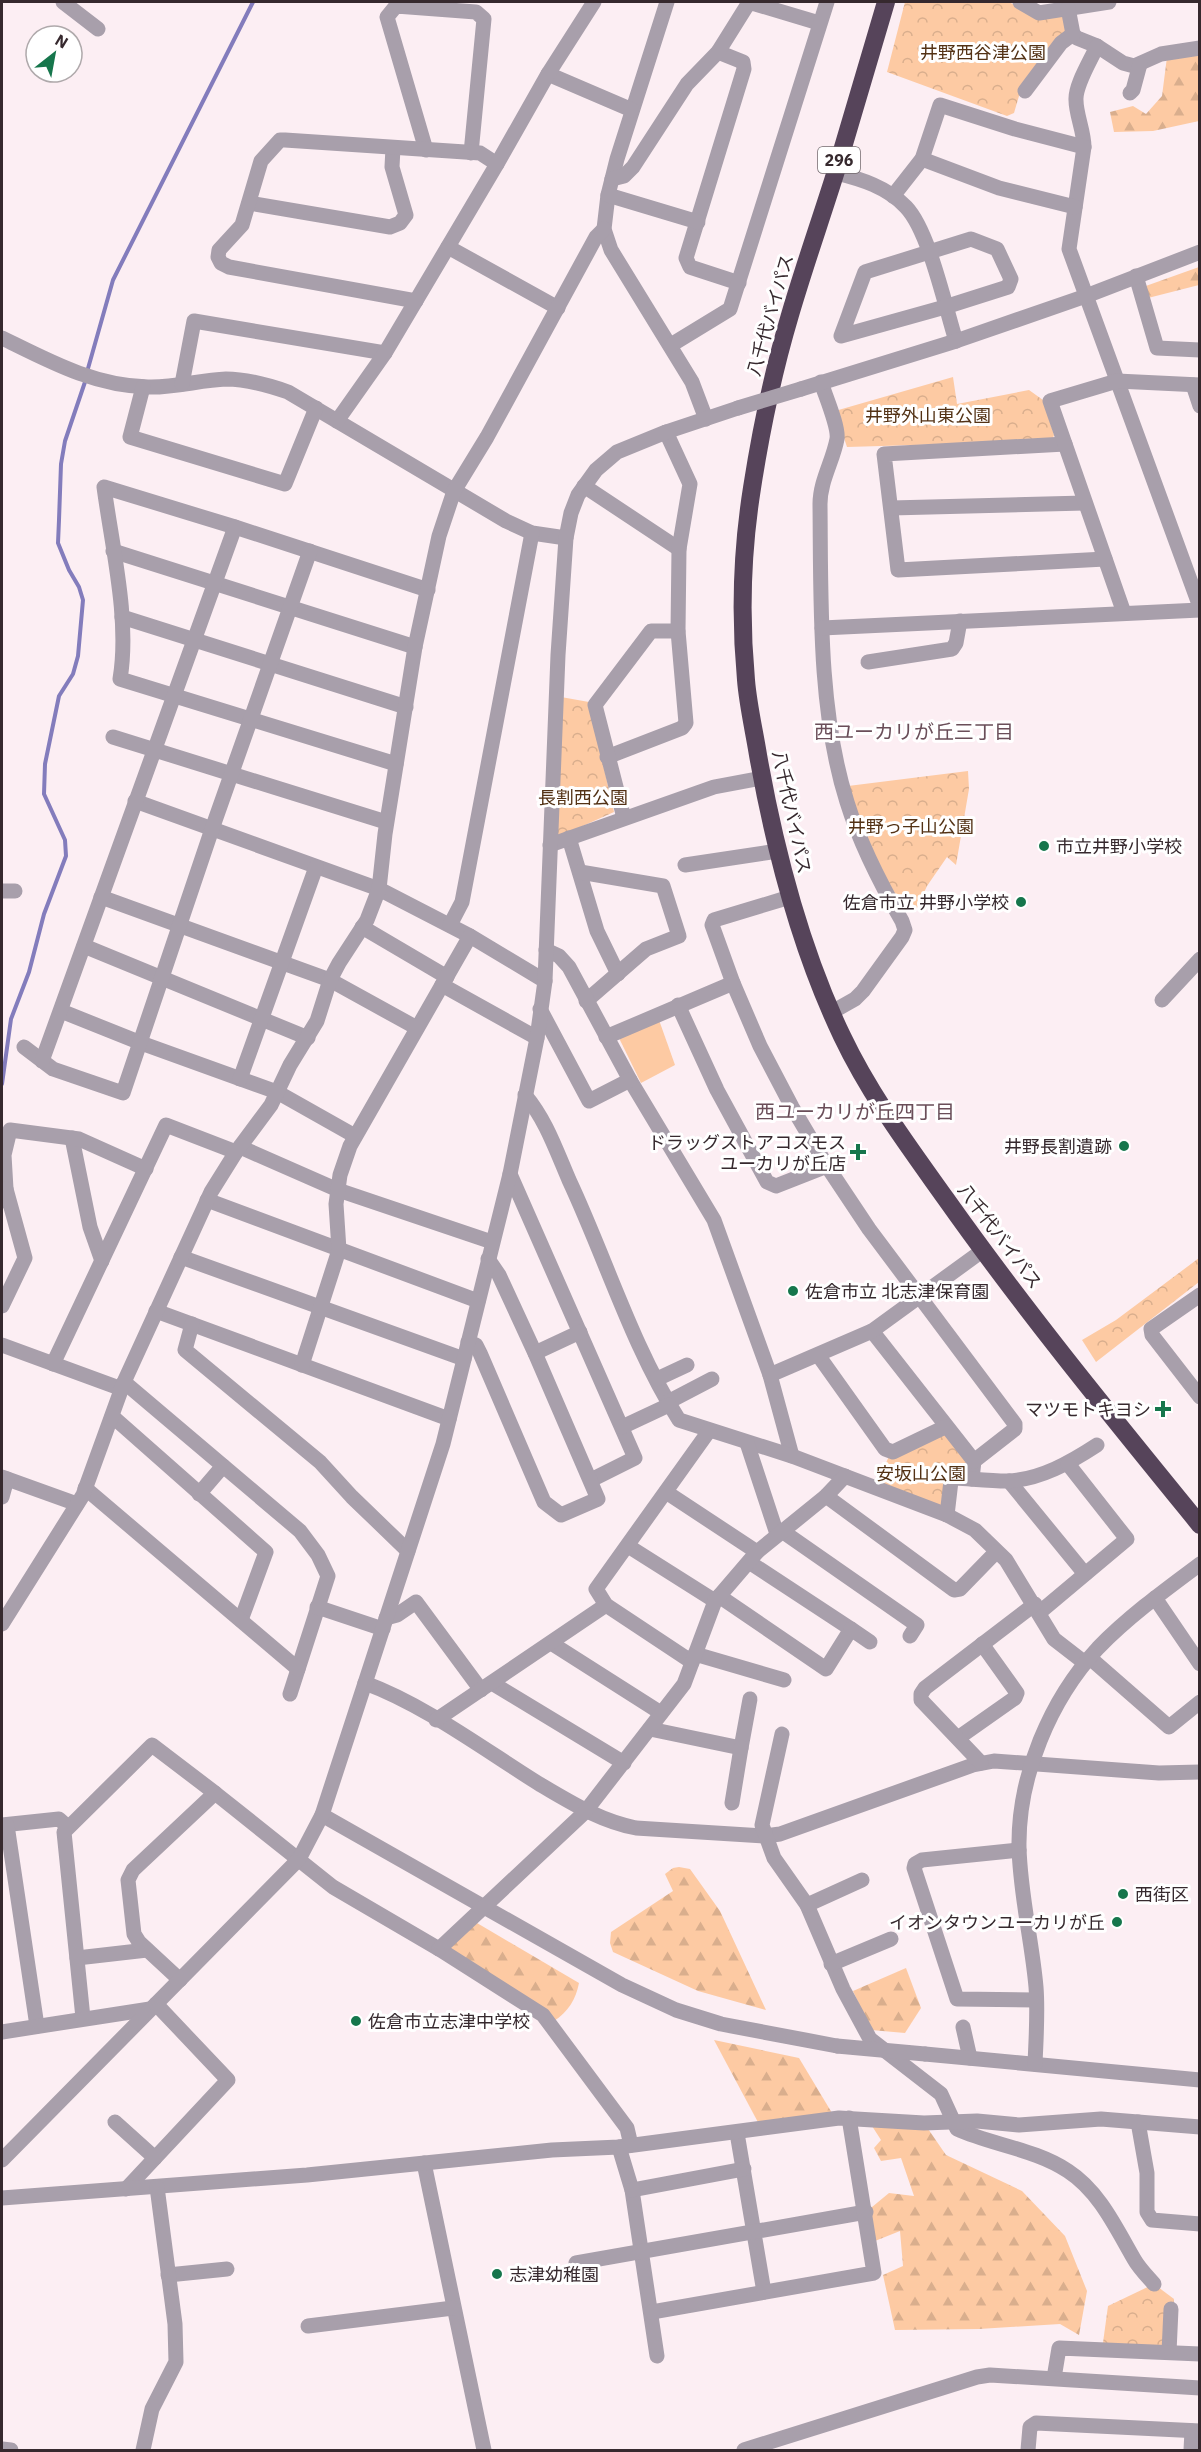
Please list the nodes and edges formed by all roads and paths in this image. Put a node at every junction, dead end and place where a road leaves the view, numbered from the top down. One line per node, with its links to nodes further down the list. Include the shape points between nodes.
1 (63, 2): 11 (street)
2 (594, 2): 17 (street)
3 (667, 2): 20 (street)
4 (827, 2): 10 (street)
5 (886, 2): 27 (highway, 八千代バイパス / 296)
6 (1020, 2): 9 (street, via 1039,13)
7 (1109, 2): 9 (street)
8 (746, 3): 10 (street); 15 (street)
9 (1068, 8): 12 (street)
10 (819, 23): 39 (street)
11 (98, 29)
12 (1073, 34): 13 (street); 18 (street, via 1061,43)
13 (1097, 46): 16 (street, via 1123,63); 21 (street, via 1076,93)
14 (1200, 48): 16 (street, via 1161,54)
15 (718, 52): 28 (street, via 687,84 633,167 624,176); 33 (street, via 740,59 744,69)
16 (1140, 64): 19 (street)
17 (548, 74): 20 (street); 26 (street)
18 (1025, 91)
19 (1130, 93)
20 (632, 110): 28 (street)
21 (1084, 147): 25 (street, via 940,105); 32 (street)
22 (393, 148): 23 (street); 31 (street, via 280,140 261,161); 31 (street, via 392,167 406,215 400,224 390,227)
23 (426, 150): 24 (street); 24 (street, via 387,17 396,6 476,12 484,19)
24 (471, 153): 26 (street, via 480,153)
25 (922, 159): 30 (street); 32 (street, via 999,188)
26 (497, 164): 35 (street)
27 (836, 173): 30 (street, via 870,183); 93 (highway, 八千代バイパス / 296, via 789,317 763,420 751,492 742,625 746,686)
28 (612, 179): 29 (street)
29 (608, 195): 33 (street); 34 (street)
30 (893, 196): 36 (street, via 915,218)
31 (249, 203): 41 (street, via 242,225 219,250 218,257 229,267)
32 (1075, 207): 40 (street, via 1069,249)
33 (698, 222): 39 (street, via 687,263)
34 (604, 228): 43 (street); 46 (street, via 611,250)
35 (448, 247): 41 (street); 43 (street)
36 (929, 252): 42 (street); 42 (street, via 971,239 997,249 1011,279 1008,287); 42 (street, via 865,272 841,336)
37 (1200, 252): 38 (street)
38 (1136, 276): 40 (street); 47 (street, via 1157,348)
39 (739, 283): 46 (street, via 730,309)
40 (1086, 296): 45 (street); 49 (street)
41 (416, 301): 48 (street)
42 (945, 307): 45 (street)
43 (558, 308): 61 (street)
44 (2, 338): 53 (street, via 72,373 101,382)
45 (956, 341): 50 (street)
46 (671, 345): 56 (street, via 692,382)
47 (1200, 350)
48 (385, 353): 51 (street, via 194,321); 57 (street)
49 (1117, 381): 52 (street); 59 (street, via 1050,401); 71 (street)
50 (821, 382): 56 (street, bridge); 79 (street, via 838,436 820,499)
51 (182, 384): 53 (street); 55 (street, via 227,379 259,383 288,392)
52 (1196, 385): 54 (street)
53 (143, 387): 55 (street, via 130,437 285,484)
54 (1200, 406)
55 (316, 408): 57 (street)
56 (706, 419): 58 (street)
57 (337, 421): 61 (street)
58 (666, 432): 60 (street, via 617,452); 67 (street, via 690,484)
59 (1065, 444): 62 (street); 63 (street, via 884,454)
60 (584, 486): 66 (street, via 571,513); 67 (street)
61 (454, 491): 65 (street); 73 (street, via 439,536)
62 (1085, 503): 63 (street); 70 (street)
63 (891, 508): 70 (street, via 898,570)
64 (235, 527): 68 (street, via 104,487); 69 (street); 72 (street)
65 (532, 533): 66 (street); 107 (street, via 462,902)
66 (566, 538): 99 (street)
67 (680, 549): 80 (street)
68 (113, 551): 72 (street); 77 (street)
69 (310, 551): 73 (street); 74 (street)
70 (1105, 559): 76 (street)
71 (1194, 574): 75 (street)
72 (214, 584): 74 (street); 81 (street)
73 (428, 590): 82 (street)
74 (290, 608): 82 (street); 84 (street)
75 (1200, 608): 76 (street)
76 (1124, 613): 78 (street)
77 (122, 617): 81 (street); 85 (street, via 120,679)
78 (960, 621): 79 (street); 83 (street, via 952,649)
79 (822, 628): 126 (street, via 831,722 846,800 869,861 904,930 903,937 863,991)
80 (678, 631): 90 (street, via 651,631 595,705); 90 (street, via 685,725)
81 (194, 639): 84 (street); 85 (street)
82 (416, 647): 86 (street)
83 (868, 662)
84 (271, 663): 86 (street); 87 (street)
85 (173, 695): 87 (street); 89 (street)
86 (406, 707): 91 (street)
87 (251, 718): 91 (street); 92 (street)
88 (113, 737): 89 (street)
89 (153, 749): 92 (street); 94 (street)
90 (607, 757): 95 (street)
91 (396, 764): 96 (street)
92 (232, 774): 96 (street); 97 (street)
93 (762, 778): 95 (street, via 714,787); 100 (highway, 八千代バイパス / 296)
94 (135, 801): 97 (street); 105 (street)
95 (624, 818): 98 (street)
96 (387, 822): 104 (street)
97 (212, 829): 102 (street); 108 (street)
98 (569, 838): 99 (street); 103 (street)
99 (550, 845): 112 (street)
100 (778, 851): 101 (street); 106 (highway, 八千代バイパス / 296)
101 (685, 866)
102 (316, 867): 104 (street); 114 (street)
103 (580, 872): 115 (street, via 597,931); 115 (street, via 663,886 679,936 650,946)
104 (379, 890): 107 (street); 109 (street)
105 (101, 897): 108 (street); 111 (street)
106 (790, 897): 120 (street, via 714,920 712,925); 126 (highway, 八千代バイパス / 296)
107 (450, 925): 110 (street)
108 (180, 926): 114 (street); 116 (street)
109 (362, 927): 117 (street); 118 (street)
110 (470, 936): 118 (street); 119 (street)
111 (84, 946): 116 (street); 125 (street)
112 (546, 950): 119 (street); 122 (street, via 564,961)
113 (1200, 959): 121 (street)
114 (282, 963): 117 (street); 127 (street)
115 (618, 974): 122 (street)
116 (163, 978): 127 (street); 132 (street)
117 (330, 980): 128 (street); 130 (street)
118 (444, 981): 128 (street); 131 (street)
119 (545, 981): 124 (street)
120 (733, 983): 123 (street); 142 (street, via 781,1087)
121 (1162, 1000)
122 (586, 1001): 129 (street)
123 (678, 1005): 129 (street); 142 (street, via 717,1090 767,1182 776,1186)
124 (540, 1009): 131 (street); 136 (street, via 589,1101)
125 (61, 1011): 132 (street); 134 (street)
126 (832, 1012): 150 (highway, 八千代バイパス / 296, via 873,1092)
127 (262, 1018): 130 (street); 135 (street)
128 (417, 1028): 139 (street)
129 (606, 1037): 136 (street)
130 (308, 1038): 137 (street)
131 (537, 1038): 138 (street)
132 (141, 1043): 134 (street, via 123,1093 52,1069); 135 (street)
133 (24, 1047): 134 (street)
134 (42, 1061)
135 (240, 1079): 137 (street)
136 (630, 1080): 171 (street, via 714,1220)
137 (277, 1092): 139 (street); 141 (street)
138 (525, 1095): 144 (street); 172 (street, via 539,1112)
139 (355, 1136): 145 (street)
140 (72, 1138): 143 (street); 146 (street, via 10,1130 4,1155); 153 (street, via 90,1227)
141 (238, 1150): 143 (street, via 166,1125); 145 (street); 147 (street)
142 (827, 1166): 154 (street)
143 (146, 1169): 153 (street)
144 (510, 1174): 148 (street); 162 (street)
145 (338, 1190): 148 (street); 149 (street)
146 (4, 1195): 157 (street, via 24,1258)
147 (207, 1200): 149 (street); 151 (street)
148 (492, 1242): 152 (street)
149 (339, 1250): 156 (street); 158 (street)
150 (982, 1251): 154 (street); 200 (highway, 八千代バイパス / 296)
151 (181, 1257): 158 (street); 159 (street)
152 (488, 1259): 156 (street); 165 (street)
153 (102, 1261): 168 (street)
154 (920, 1296): 161 (street); 185 (street, via 1015,1424 1015,1429)
155 (1199, 1296): 175 (street, via 1151,1329)
156 (478, 1301): 163 (street)
157 (2, 1306)
158 (320, 1308): 167 (street); 169 (street)
159 (156, 1311): 160 (street); 174 (street)
160 (192, 1324): 169 (street); 203 (street, via 185,1350 320,1462)
161 (872, 1331): 166 (street); 180 (street)
162 (580, 1332): 165 (street); 179 (street)
163 (468, 1342): 167 (street); 191 (street, via 476,1345 480,1353 544,1502 561,1515 598,1499)
164 (2, 1345): 168 (street)
165 (535, 1353): 191 (street)
166 (818, 1355): 171 (street); 180 (street, via 885,1449 893,1452)
167 (464, 1359): 178 (street)
168 (53, 1364): 174 (street)
169 (302, 1365): 178 (street)
170 (687, 1365): 172 (street)
171 (770, 1375): 184 (street)
172 (657, 1379): 176 (street)
173 (712, 1379): 176 (street)
174 (123, 1385): 177 (street); 187 (street)
175 (1200, 1397)
176 (669, 1403): 179 (street); 181 (street, via 679,1420)
177 (112, 1416): 193 (street); 195 (street)
178 (449, 1419): 203 (street)
179 (622, 1427): 191 (street, via 635,1458)
180 (945, 1427): 185 (street)
181 (710, 1431): 182 (street); 194 (street)
182 (747, 1443): 184 (street); 201 (street)
183 (1097, 1445): 186 (street)
184 (792, 1456): 188 (street)
185 (974, 1461): 190 (street)
186 (1068, 1464): 192 (street); 207 (street, via 1127,1539)
187 (222, 1466): 195 (street); 211 (street, via 300,1531 318,1555 328,1576)
188 (845, 1476): 196 (street); 199 (street)
189 (4, 1478): 197 (street); 198 (street)
190 (972, 1479): 192 (street); 199 (street, via 951,1481)
191 (591, 1480)
192 (1009, 1481): 207 (street)
193 (85, 1488): 198 (street); 213 (street)
194 (666, 1492): 202 (street); 205 (street)
195 (199, 1494): 213 (street, via 266,1552)
196 (826, 1496): 201 (street); 204 (street, via 954,1590 960,1589)
197 (2, 1497)
198 (77, 1504): 215 (street)
199 (947, 1515): 204 (street, via 975,1530)
200 (1200, 1525)
201 (779, 1533): 205 (street); 217 (street, via 917,1624)
202 (628, 1546): 208 (street); 210 (street, via 596,1590)
203 (408, 1551): 214 (street)
204 (996, 1552): 212 (street, via 1012,1568)
205 (753, 1557): 208 (street); 216 (street)
206 (1200, 1564): 209 (street)
207 (1084, 1574): 212 (street)
208 (717, 1598): 216 (street, via 826,1669); 221 (street)
209 (1155, 1598): 222 (street); 223 (street)
210 (606, 1605): 219 (street); 221 (street)
211 (317, 1606): 214 (street); 224 (street)
212 (1037, 1608): 220 (street); 222 (street, via 1054,1639)
213 (241, 1620): 224 (street)
214 (385, 1623): 226 (street); 227 (street, via 416,1602)
215 (2, 1624)
216 (851, 1629): 218 (street)
217 (910, 1635)
218 (870, 1642)
219 (550, 1643): 227 (street); 231 (street)
220 (982, 1644): 235 (street, via 1017,1693); 235 (street, via 921,1694 921,1700)
221 (694, 1658): 225 (street); 231 (street, via 684,1684)
222 (1088, 1660): 230 (street, via 1169,1727); 237 (street, via 1057,1706)
223 (1200, 1664)
224 (298, 1669): 228 (street)
225 (784, 1680)
226 (365, 1683): 232 (street); 244 (street)
227 (487, 1687): 232 (street); 238 (street)
228 (290, 1694)
229 (750, 1699): 236 (street)
230 (1200, 1702)
231 (661, 1713): 233 (street)
232 (436, 1720): 243 (street)
233 (650, 1729): 236 (street); 238 (street)
234 (782, 1734): 247 (street, via 762,1825)
235 (958, 1738): 239 (street)
236 (741, 1748): 242 (street)
237 (1032, 1762): 239 (street); 240 (street, via 1159,1773); 248 (street, via 1021,1812)
238 (624, 1763): 243 (street)
239 (981, 1763): 247 (street)
240 (1200, 1772)
241 (215, 1793): 246 (street, via 152,1745); 249 (street); 255 (street, via 133,1870 128,1880 134,1934)
242 (732, 1803)
243 (585, 1812): 247 (street, via 621,1826); 252 (street)
244 (322, 1815): 249 (street); 252 (street)
245 (4, 1825): 246 (street, via 59,1819); 262 (street)
246 (68, 1827): 256 (street, via 64,1832)
247 (765, 1836): 251 (street, via 774,1858)
248 (1019, 1850): 259 (street); 259 (street, via 922,1860 914,1868 957,1999)
249 (299, 1859): 254 (street, via 333,1887); 258 (street)
250 (862, 1880): 251 (street)
251 (807, 1905): 257 (street)
252 (484, 1907): 254 (street); 265 (street, bridge, via 622,1985 676,2010 721,2024 837,2046)
253 (891, 1939): 257 (street)
254 (439, 1949): 274 (street, via 543,2015 627,2128)
255 (147, 1950): 256 (street); 258 (street)
256 (77, 1958): 261 (street)
257 (831, 1964): 269 (street, via 870,2039 941,2094)
258 (180, 1980): 260 (street)
259 (1036, 2000): 266 (street)
260 (153, 2007): 261 (street); 275 (street, via 228,2080); 276 (street)
261 (83, 2018): 262 (street)
262 (37, 2026): 264 (street)
263 (963, 2026): 265 (street)
264 (2, 2032)
265 (970, 2058): 266 (street)
266 (1035, 2064): 267 (street)
267 (1200, 2080)
268 (849, 2118): 269 (street); 273 (street); 283 (street)
269 (953, 2121): 271 (street, via 1018,2125 1101,2119); 290 (street, via 960,2131 1030,2153 1069,2171 1111,2218 1135,2261)
270 (115, 2122): 275 (street)
271 (1138, 2122): 272 (street); 284 (street, via 1147,2173 1147,2212 1152,2220)
272 (1200, 2127)
273 (737, 2133): 274 (street); 278 (street)
274 (625, 2146): 277 (street); 281 (street)
275 (154, 2158): 280 (street)
276 (2, 2160)
277 (424, 2163): 279 (street); 292 (street)
278 (744, 2169): 281 (street); 285 (street)
279 (157, 2187): 280 (street); 289 (street)
280 (126, 2189): 282 (street)
281 (632, 2190): 286 (street)
282 (2, 2198)
283 (866, 2212): 285 (street); 291 (street, via 874,2273)
284 (1200, 2224)
285 (754, 2231): 286 (street); 291 (street)
286 (642, 2250): 287 (street); 294 (street)
287 (576, 2263)
288 (227, 2269): 289 (street)
289 (168, 2275): 304 (street, via 176,2362 152,2409)
290 (1154, 2284)
291 (764, 2292): 294 (street)
292 (453, 2308): 295 (street); 305 (street)
293 (1171, 2309): 296 (street)
294 (652, 2312): 298 (street)
295 (308, 2326)
296 (1168, 2352): 297 (street); 299 (street, via 1059,2348)
297 (1200, 2354)
298 (657, 2356)
299 (1054, 2378): 300 (street); 306 (street, via 977,2377)
300 (1200, 2388)
301 (1196, 2431): 307 (street, via 1036,2423 1030,2427); 308 (street)
302 (2, 2449): 303 (street)
303 (11, 2451)
304 (143, 2451)
305 (484, 2451)
306 (744, 2451)
307 (1028, 2451)
308 (1191, 2451)

